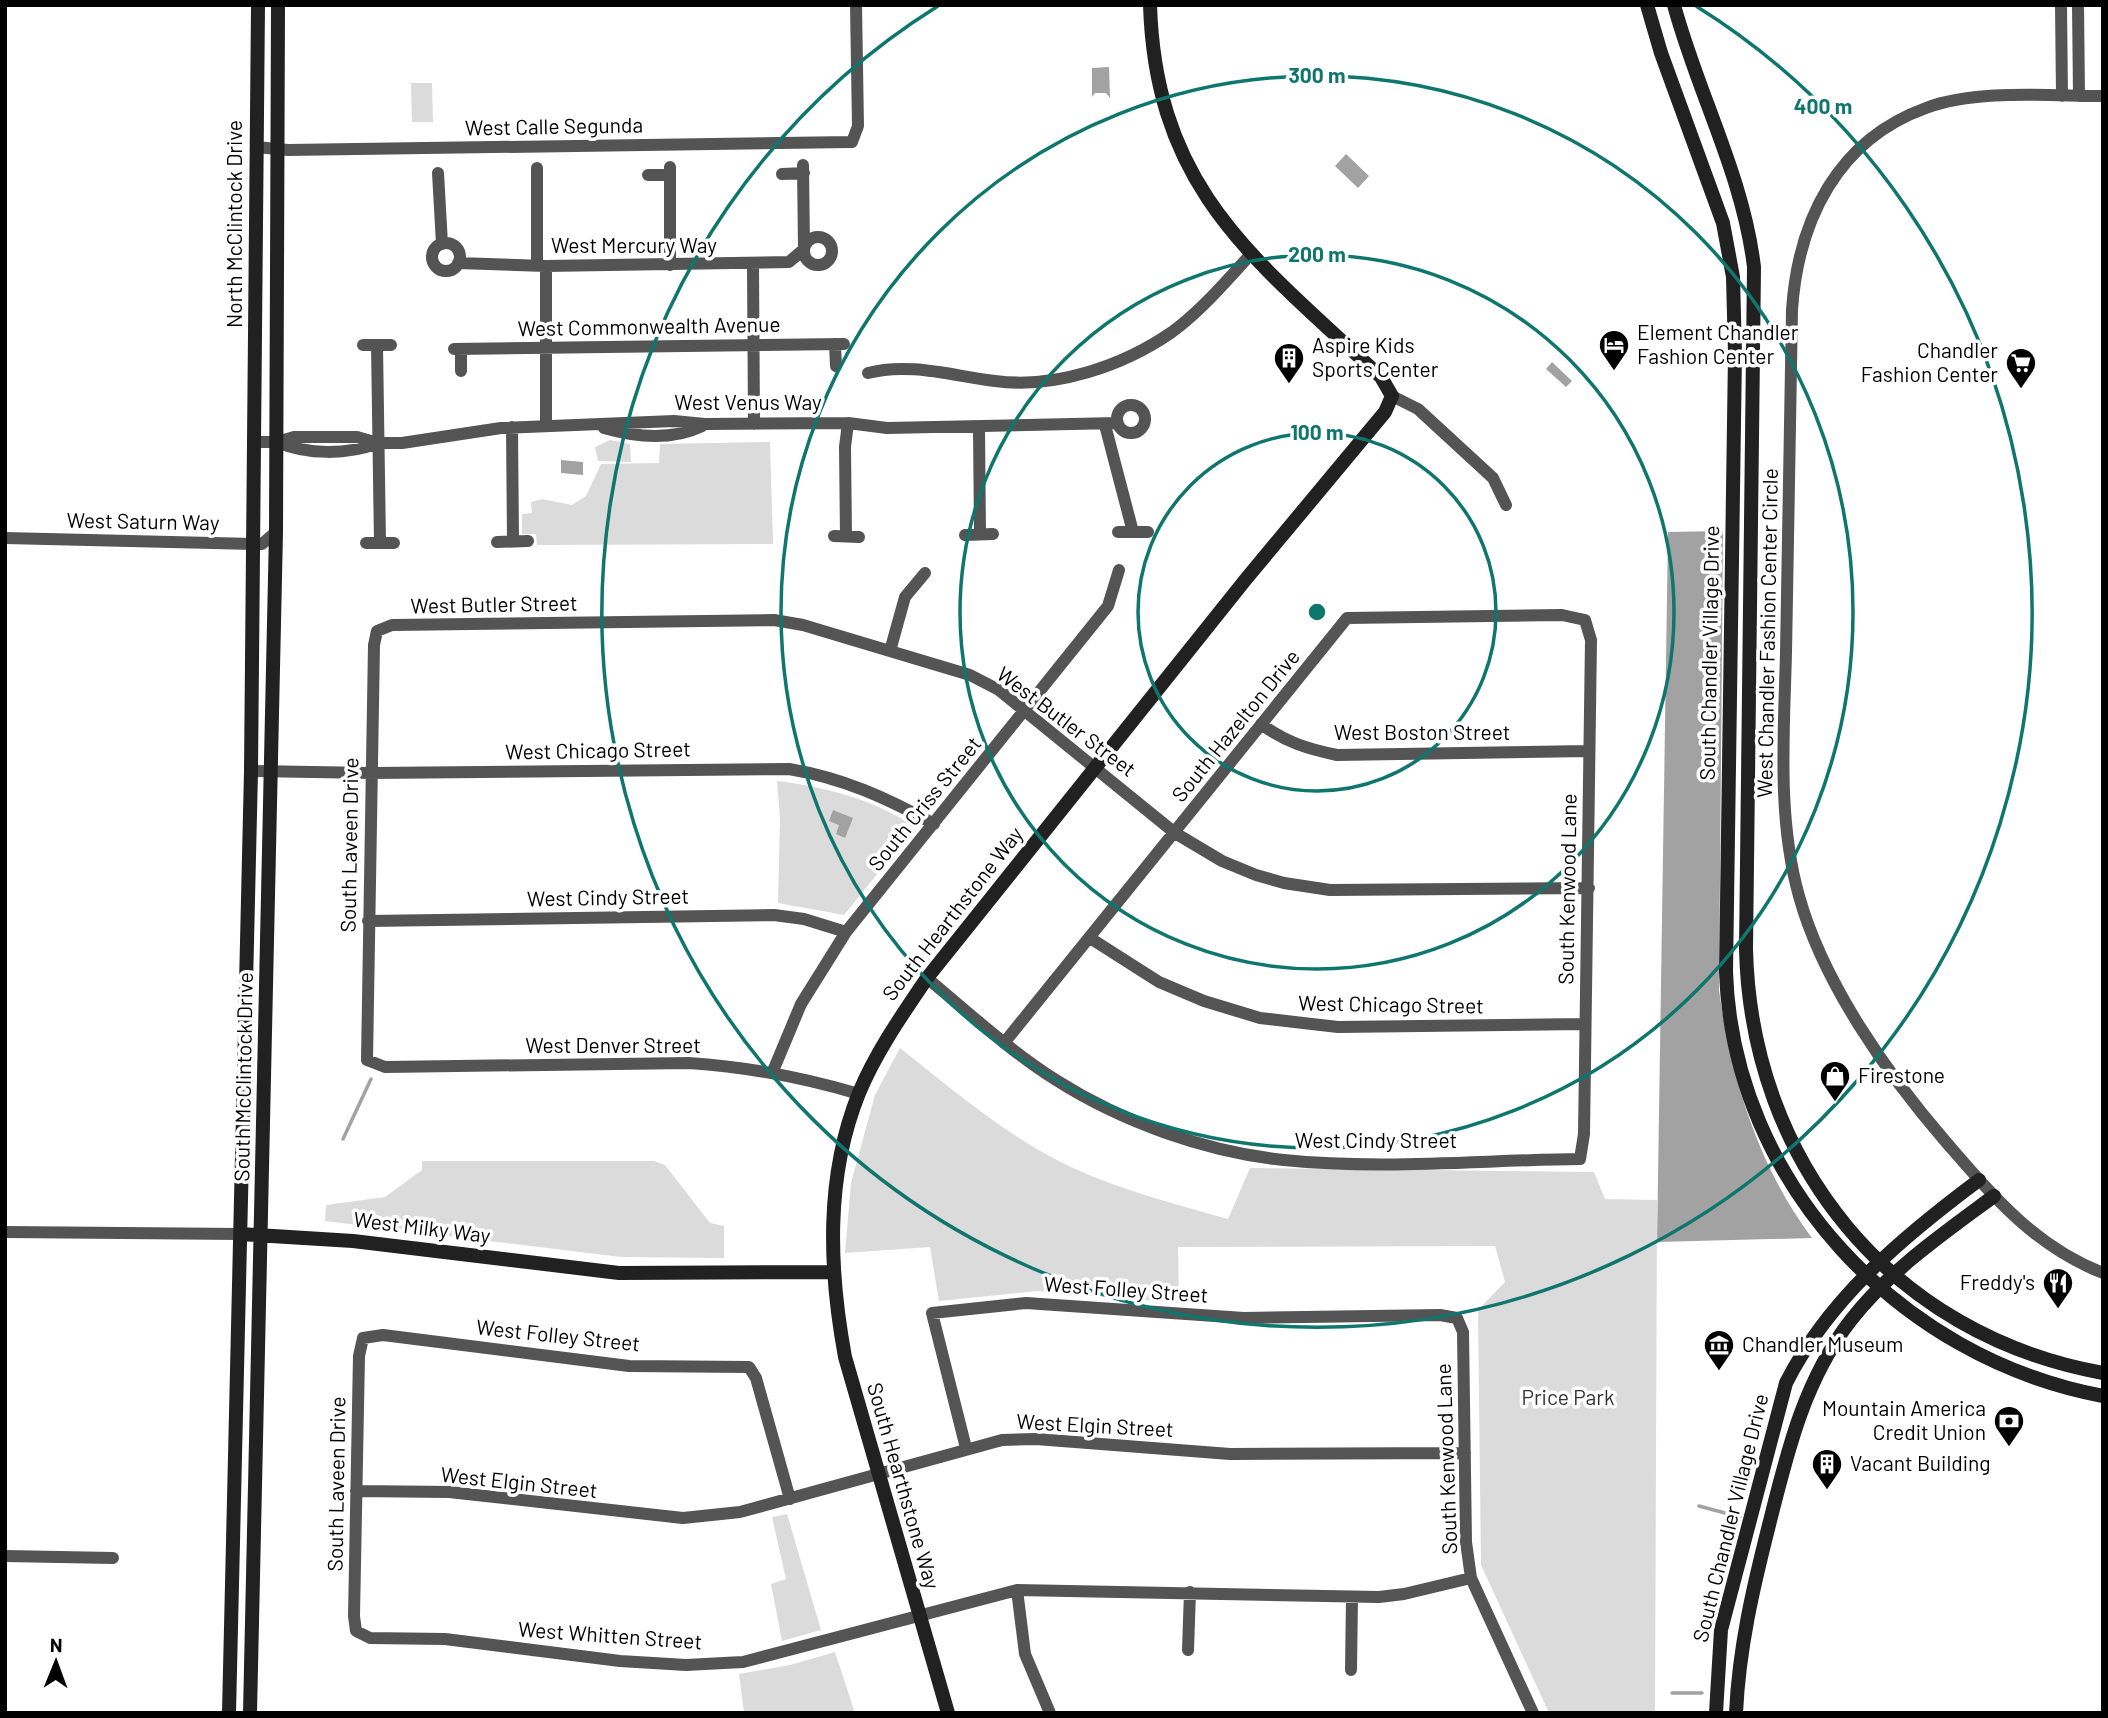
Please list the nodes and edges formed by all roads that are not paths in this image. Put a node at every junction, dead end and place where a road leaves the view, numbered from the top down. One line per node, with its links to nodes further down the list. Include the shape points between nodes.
1 (258, 5): 12 (street, North McClintock Drive)
2 (278, 5): 13 (street, North McClintock Drive)
3 (856, 5): 13 (street, West Calle Segunda, via 858,127 852,142)
4 (1150, 5): 19 (street, via 1155,70 1174,140 1203,195)
5 (1647, 5): 91 (street, South Chandler Village Drive, via 1716,202 1733,277 1729,1014 1751,1098 1777,1159 1807,1209)
6 (1674, 5): 88 (street, South Chandler Village Drive, via 1735,179 1754,267 1746,919 1753,1030 1777,1113 1801,1162 1842,1222)
7 (2060, 5): 9 (street)
8 (2078, 5): 10 (street)
9 (2062, 96): 10 (street, West Chandler Fashion Center Circle); 83 (street, West Chandler Fashion Center Circle, via 1979,98 1927,107 1877,134 1822,195 1803,237 1794,280 1783,790 1798,895 1808,927 1852,1011 1930,1123)
10 (2079, 96): 11 (street, West Chandler Fashion Center Circle)
11 (2103, 96)
12 (256, 147): 13 (street, West Calle Segunda); 39 (street, North McClintock Drive)
13 (277, 150): 40 (street, North McClintock Drive)
14 (537, 169): 23 (street)
15 (438, 173): 18 (street)
16 (782, 174): 22 (street, West Mercury Way, via 804,169 804,249 789,262)
17 (648, 175): 21 (street, via 670,171)
18 (442, 244): 20 (street, via 455,246); 20 (street, West Mercury Way, via 432,253 435,266 448,271)
19 (1252, 253): 31 (street, via 1172,331 1129,356 1077,375 1012,383 902,368); 32 (street, via 1381,377)
20 (458, 263): 23 (street, West Mercury Way)
21 (670, 265): 22 (street, West Mercury Way); 23 (street, West Mercury Way)
22 (753, 265): 27 (street)
23 (541, 266): 28 (street)
24 (363, 345): 25 (street)
25 (377, 345): 26 (street); 41 (street)
26 (391, 345)
27 (753, 346): 28 (street, West Commonwealth Avenue); 29 (street, West Commonwealth Avenue, via 839,344); 34 (street)
28 (545, 348): 30 (street, West Commonwealth Avenue, via 458,349); 35 (street)
29 (836, 366)
30 (461, 371)
31 (868, 373)
32 (1392, 396): 43 (street, via 1418,409 1493,478); 66 (street, South Hearthstone Way, via 1385,412)
33 (848, 423): 34 (street, West Venus Way); 37 (street, West Venus Way, via 887,428); 49 (street)
34 (754, 424): 35 (street, West Venus Way, via 705,424 665,436 637,436 594,425)
35 (546, 426): 36 (street)
36 (512, 427): 41 (street, via 427,441); 51 (street)
37 (979, 428): 45 (street, West Venus Way, via 1111,424); 48 (street, via 986,534)
38 (345, 437): 40 (street, via 294,437); 41 (street); 42 (street)
39 (256, 442): 40 (street); 57 (street, South McClintock Drive)
40 (277, 442): 42 (street, via 295,450); 46 (street, South McClintock Drive)
41 (378, 443): 42 (street); 55 (street)
42 (345, 451)
43 (1506, 505)
44 (1118, 532): 45 (street)
45 (1133, 532): 47 (street)
46 (276, 533): 57 (street, West Saturn Way); 68 (street, South McClintock Drive)
47 (1148, 533)
48 (965, 535)
49 (846, 537)
50 (5, 538): 57 (street, West Saturn Way)
51 (513, 541): 52 (street); 53 (street)
52 (528, 541)
53 (497, 542)
54 (366, 543): 55 (street)
55 (380, 543): 56 (street)
56 (394, 543)
57 (254, 544): 67 (street, South McClintock Drive)
58 (1119, 570): 63 (street, South Criss Street, via 1108,606)
59 (925, 573): 62 (street, via 905,597)
60 (1585, 620): 64 (street, South Hazelton Drive, via 1562,615 1347,618); 65 (street, South Kenwood Lane, via 1591,640)
61 (377, 631): 62 (street, West Butler Street, via 392,625 774,620); 69 (street, South Laveen Drive)
62 (890, 651): 63 (street, West Butler Street, via 970,675)
63 (1024, 710): 66 (street, West Butler Street); 70 (street, South Criss Street)
64 (1261, 724): 65 (street, West Boston Street, via 1306,749 1336,755); 71 (street, South Hazelton Drive)
65 (1589, 751): 72 (street, South Kenwood Lane)
66 (1095, 767): 71 (street, West Butler Street); 76 (street, South Hearthstone Way)
67 (251, 771): 68 (street, West Chicago Street); 86 (street, South McClintock Drive)
68 (271, 772): 69 (street, West Chicago Street); 87 (street, South McClintock Drive)
69 (371, 773): 70 (street, West Chicago Street, via 789,769 827,775 874,791); 73 (street, South Laveen Drive)
70 (934, 824): 74 (street, South Criss Street)
71 (1175, 833): 72 (street, West Butler Street, via 1222,861 1308,888); 75 (street, South Hazelton Drive)
72 (1589, 888): 77 (street, South Kenwood Lane)
73 (368, 921): 74 (street, West Cindy Street, via 774,915); 79 (street, South Laveen Drive)
74 (846, 932): 80 (street, South Criss Street, via 801,1004)
75 (1090, 938): 77 (street, West Chicago Street, via 1159,982 1259,1018 1338,1027); 78 (street, South Hazelton Drive)
76 (927, 978): 78 (street, West Cindy Street); 81 (street, South Hearthstone Way, via 895,1024)
77 (1586, 1024): 82 (street, South Kenwood Lane)
78 (1004, 1043): 82 (street, West Cindy Street, via 1081,1095 1153,1127 1263,1157 1339,1164)
79 (367, 1060): 80 (street, West Denver Street, via 384,1067 689,1063)
80 (773, 1072): 81 (street, West Denver Street)
81 (859, 1094): 89 (street, South Hearthstone Way, via 838,1174)
82 (1580, 1159)
83 (1979, 1180): 84 (street, West Chandler Fashion Center Circle); 88 (street, South Chandler Village Drive, via 1933,1214)
84 (1994, 1196): 88 (street, South Chandler Village Drive); 90 (street, West Chandler Fashion Center Circle, via 2047,1246)
85 (5, 1231): 86 (street, West Milky Way)
86 (240, 1234): 87 (street, West Milky Way); 111 (street, South McClintock Drive)
87 (261, 1234): 89 (street, West Milky Way, via 341,1239 619,1273); 112 (street, South McClintock Drive)
88 (1887, 1267): 91 (street, South Chandler Village Drive); 91 (street, South Chandler Village Drive); 94 (street, via 1936,1307 1986,1336 2046,1360)
89 (833, 1272): 98 (street, South Hearthstone Way, via 845,1357)
90 (2103, 1273)
91 (1872, 1283): 95 (street, via 1931,1328 1985,1358 2045,1381); 116 (street, South Chandler Village Drive, via 1801,1355 1786,1383 1721,1630); 117 (street, South Chandler Village Drive, via 1810,1389 1791,1439 1743,1632)
92 (1457, 1318): 96 (street, West Folley Street, via 1244,1318 1026,1303 932,1313); 97 (street, South Kenwood Lane, via 1463,1332)
93 (363, 1338): 99 (street, South Laveen Drive); 100 (street, West Folley Street, via 383,1335 629,1366 749,1367)
94 (2103, 1373)
95 (2103, 1396)
96 (967, 1448): 97 (street, West Elgin Street, via 1036,1439 1230,1454); 98 (street, West Elgin Street)
97 (1465, 1453): 103 (street, South Kenwood Lane)
98 (878, 1474): 100 (street, West Elgin Street); 107 (street, South Hearthstone Way)
99 (356, 1491): 100 (street, West Elgin Street, via 449,1492 683,1518 740,1512); 108 (street, South Laveen Drive)
100 (790, 1499)
101 (5, 1556): 102 (street)
102 (113, 1558)
103 (1471, 1578): 106 (street, West Whitten Street, via 1404,1594); 115 (street, South Kenwood Lane)
104 (1017, 1590): 105 (street, West Whitten Street); 107 (street, West Whitten Street); 114 (street, via 1026,1654)
105 (1190, 1592): 106 (street, West Whitten Street); 109 (street)
106 (1352, 1597): 110 (street)
107 (918, 1616): 108 (street, West Whitten Street, via 743,1662 686,1665 445,1639 370,1638); 113 (street, South Hearthstone Way)
108 (356, 1631)
109 (1188, 1650)
110 (1351, 1670)
111 (229, 1713)
112 (250, 1713)
113 (947, 1713)
114 (1050, 1713)
115 (1533, 1713)
116 (1716, 1713)
117 (1736, 1713)

